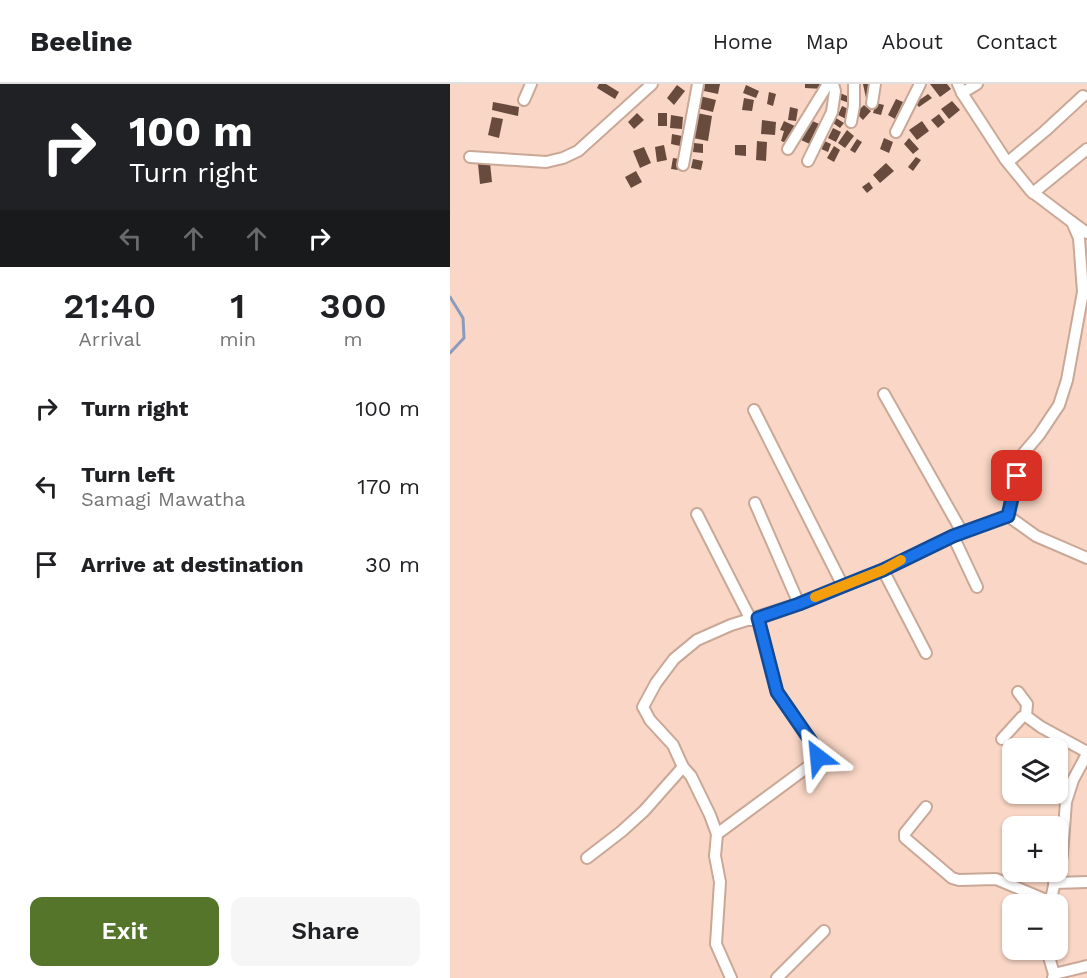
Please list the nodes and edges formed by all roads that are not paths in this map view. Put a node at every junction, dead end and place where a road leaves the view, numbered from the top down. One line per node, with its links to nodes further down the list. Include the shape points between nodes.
1 (531, 84): 12 (street)
2 (652, 84): 18 (street, via 578,151 563,158 546,162)
3 (698, 84): 21 (street)
4 (828, 84): 16 (street)
5 (833, 84): 19 (street, via 832,112)
6 (854, 84): 14 (street)
7 (875, 84): 13 (street)
8 (920, 84): 15 (street)
9 (977, 84): 10 (street)
10 (960, 88): 20 (street)
11 (1083, 96): 20 (street)
12 (524, 100)
13 (872, 103)
14 (850, 122)
15 (896, 132)
16 (788, 149)
17 (1087, 149): 22 (street)
18 (470, 157)
19 (808, 161)
20 (1008, 162): 22 (street)
21 (683, 165)
22 (1033, 193): 23 (street)
23 (1072, 222): 24 (street); 25 (street, via 1079,238)
24 (1087, 233)
25 (1085, 293): 30 (street, via 1068,380 1059,405 1022,455)
26 (884, 394): 31 (street)
27 (754, 410): 34 (street)
28 (755, 503): 36 (street)
29 (697, 514): 37 (street)
30 (1008, 516): 31 (street); 32 (street, via 1036,536)
31 (958, 534): 33 (street); 35 (street)
32 (1087, 558)
33 (883, 570): 34 (street); 38 (street)
34 (843, 586): 36 (street)
35 (977, 587)
36 (799, 604): 37 (street)
37 (754, 619): 43 (street, via 697,640 674,659 643,707 673,745); 46 (street, via 777,692 818,757)
38 (926, 652)
39 (1018, 692): 40 (street, via 1027,704)
40 (1026, 716): 41 (street); 42 (street)
41 (1003, 738)
42 (1087, 753): 45 (street, via 1073,780)
43 (683, 768): 46 (street, via 691,776); 47 (street, via 644,811)
44 (926, 807): 50 (street, via 905,838 952,878 996,879)
45 (1065, 816)
46 (717, 834): 56 (street, via 715,856 720,882 716,944)
47 (587, 858)
48 (1087, 882): 49 (street)
49 (1054, 884): 51 (street)
50 (1030, 894)
51 (1052, 894)
52 (824, 931): 57 (street)
53 (1049, 960): 55 (street)
54 (1087, 966): 55 (street)
55 (1053, 976)
56 (730, 978)
57 (777, 978)

